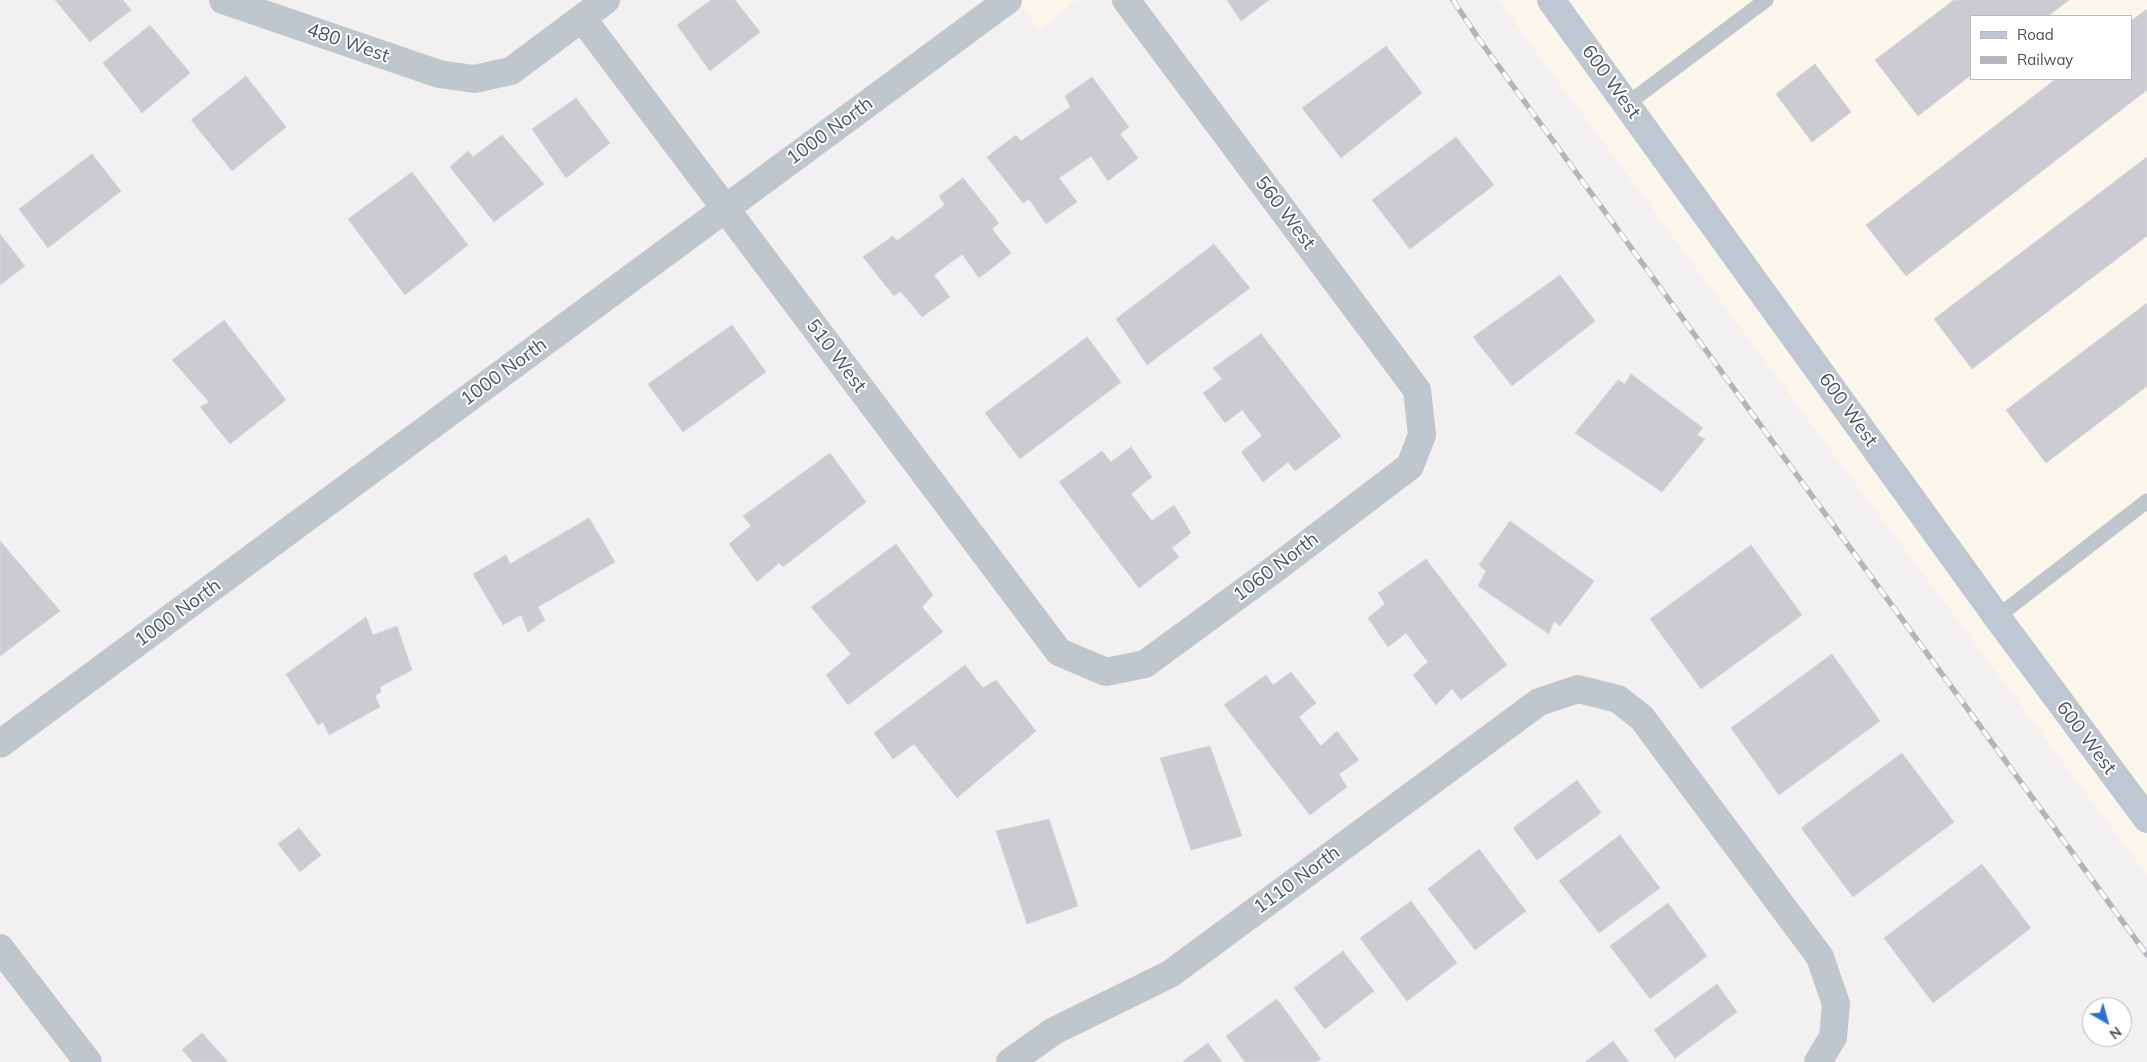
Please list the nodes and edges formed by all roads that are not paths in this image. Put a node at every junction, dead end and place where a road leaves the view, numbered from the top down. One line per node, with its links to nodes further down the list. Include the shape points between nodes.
1 (223, 0): 7 (street, 480 West, via 439,74 474,79 511,71)
2 (606, 0): 7 (street)
3 (1008, 0): 9 (street, 1000 North)
4 (1126, 0): 10 (street, 560 West, via 1417,390)
5 (1551, 0): 8 (main road, 600 West)
6 (1766, 0): 8 (lane)
7 (582, 18): 9 (street, 510 West)
8 (1627, 104): 12 (main road, 600 West)
9 (726, 208): 13 (street, 510 West, via 1059,652); 14 (street, 1000 North)
10 (1422, 434): 13 (street, 1060 North, via 1410,466 1276,568 1145,664)
11 (2147, 501): 12 (lane)
12 (1996, 617): 15 (main road, 600 West)
13 (1106, 672)
14 (0, 744)
15 (2147, 819)
16 (0, 948): 17 (street)
17 (88, 1062)
18 (1010, 1062): 19 (street, 1110 North, via 1054,1031 1170,974 1539,702 1578,689 1618,699 1642,718 1820,957 1836,1004 1833,1037)
19 (1818, 1062)

